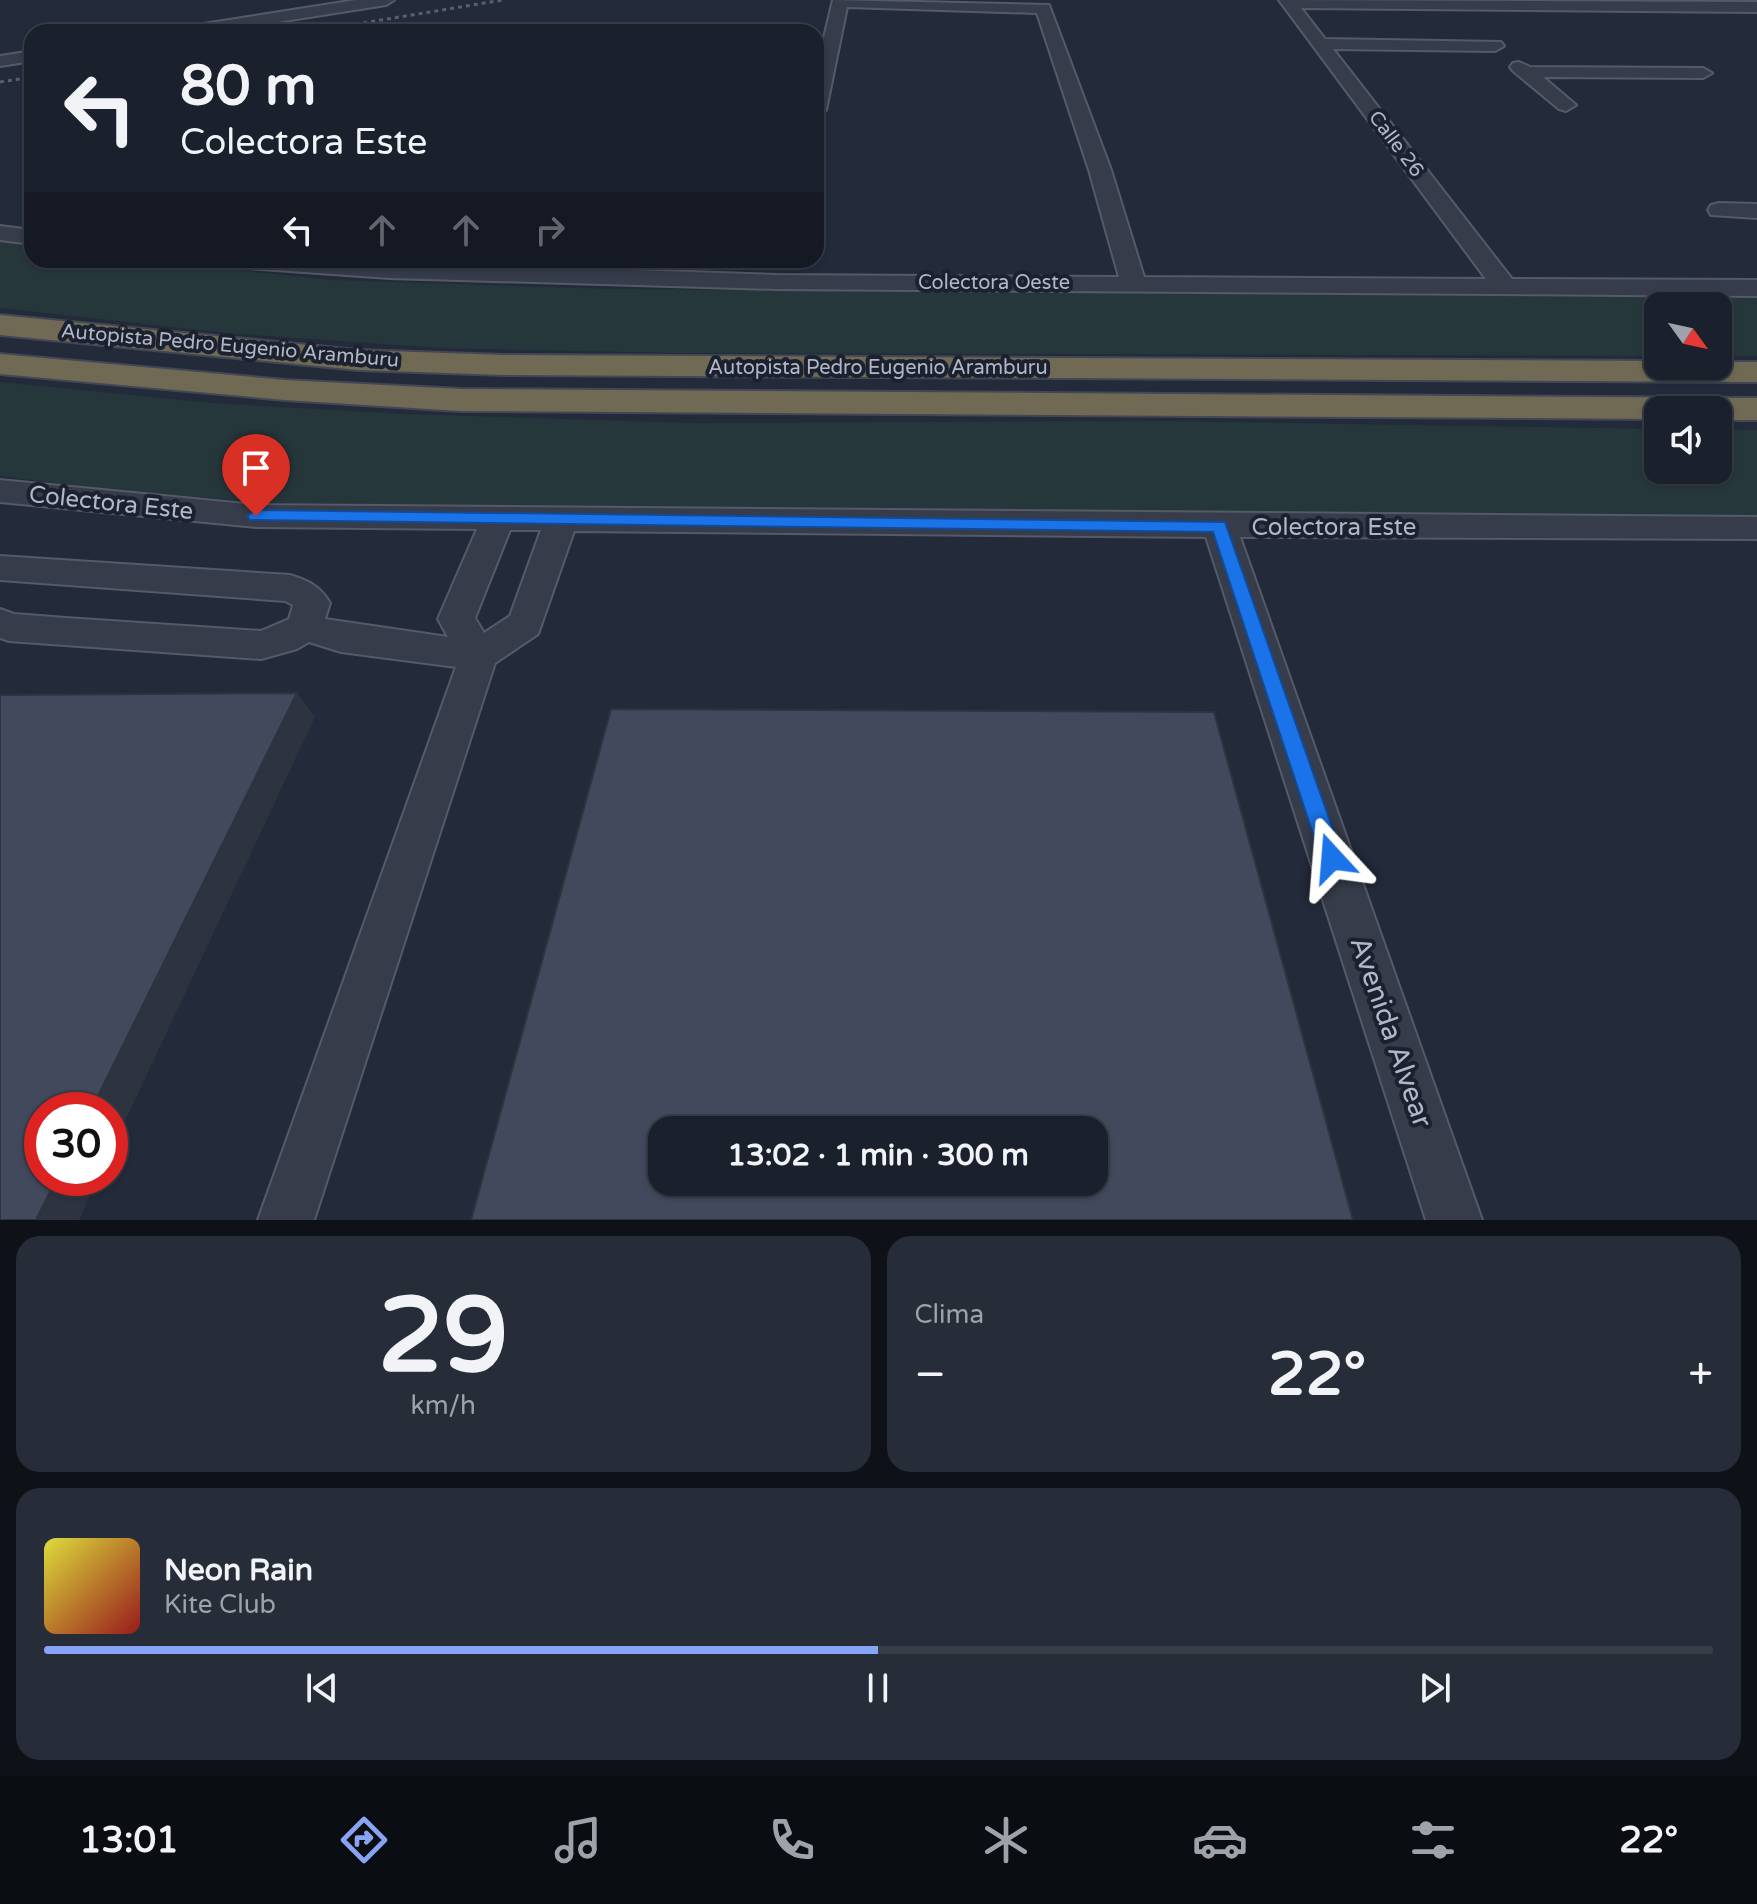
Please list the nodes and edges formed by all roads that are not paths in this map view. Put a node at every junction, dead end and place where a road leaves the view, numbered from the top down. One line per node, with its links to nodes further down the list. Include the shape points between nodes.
1 (386, 0): 4 (street)
2 (841, 1): 14 (street); 22 (street, via 1043,8)
3 (1288, 2): 5 (street); 8 (street, Calle 26)
4 (322, 5): 6 (street)
5 (1757, 7)
6 (225, 24)
7 (1479, 32): 9 (street)
8 (1320, 44): 9 (street); 23 (street, Calle 26)
9 (1495, 46): 12 (street)
10 (24, 57): 11 (street)
11 (0, 61)
12 (1525, 72): 13 (street); 15 (street)
13 (1703, 73)
14 (824, 75)
15 (1566, 105)
16 (1719, 210): 17 (street)
17 (1757, 211)
18 (0, 233): 19 (street)
19 (24, 236)
20 (346, 268): 21 (street, Colectora Oeste)
21 (779, 271): 22 (street, Colectora Oeste)
22 (1134, 285): 23 (street, Colectora Oeste)
23 (1505, 287): 24 (street, Colectora Oeste)
24 (1757, 288)
25 (0, 325): 27 (highway, Autopista Pedro Eugenio Aramburu, via 343,358 504,365)
26 (0, 364): 28 (highway, Autopista Pedro Eugenio Aramburu, via 461,400)
27 (1757, 372)
28 (1757, 409)
29 (0, 491): 30 (street, Colectora Este, via 256,516)
30 (498, 519): 31 (street, Colectora Este); 37 (street, via 456,619)
31 (561, 519): 32 (street, Colectora Este); 37 (street, via 525,624)
32 (1219, 526): 33 (street, Colectora Este); 39 (street, Avenida Alvear)
33 (1757, 528)
34 (0, 568): 36 (street, via 290,588 312,603)
35 (0, 623): 36 (street, via 261,645)
36 (305, 627): 37 (street, via 341,638)
37 (479, 655): 38 (street)
38 (286, 1220)
39 (1454, 1220)

